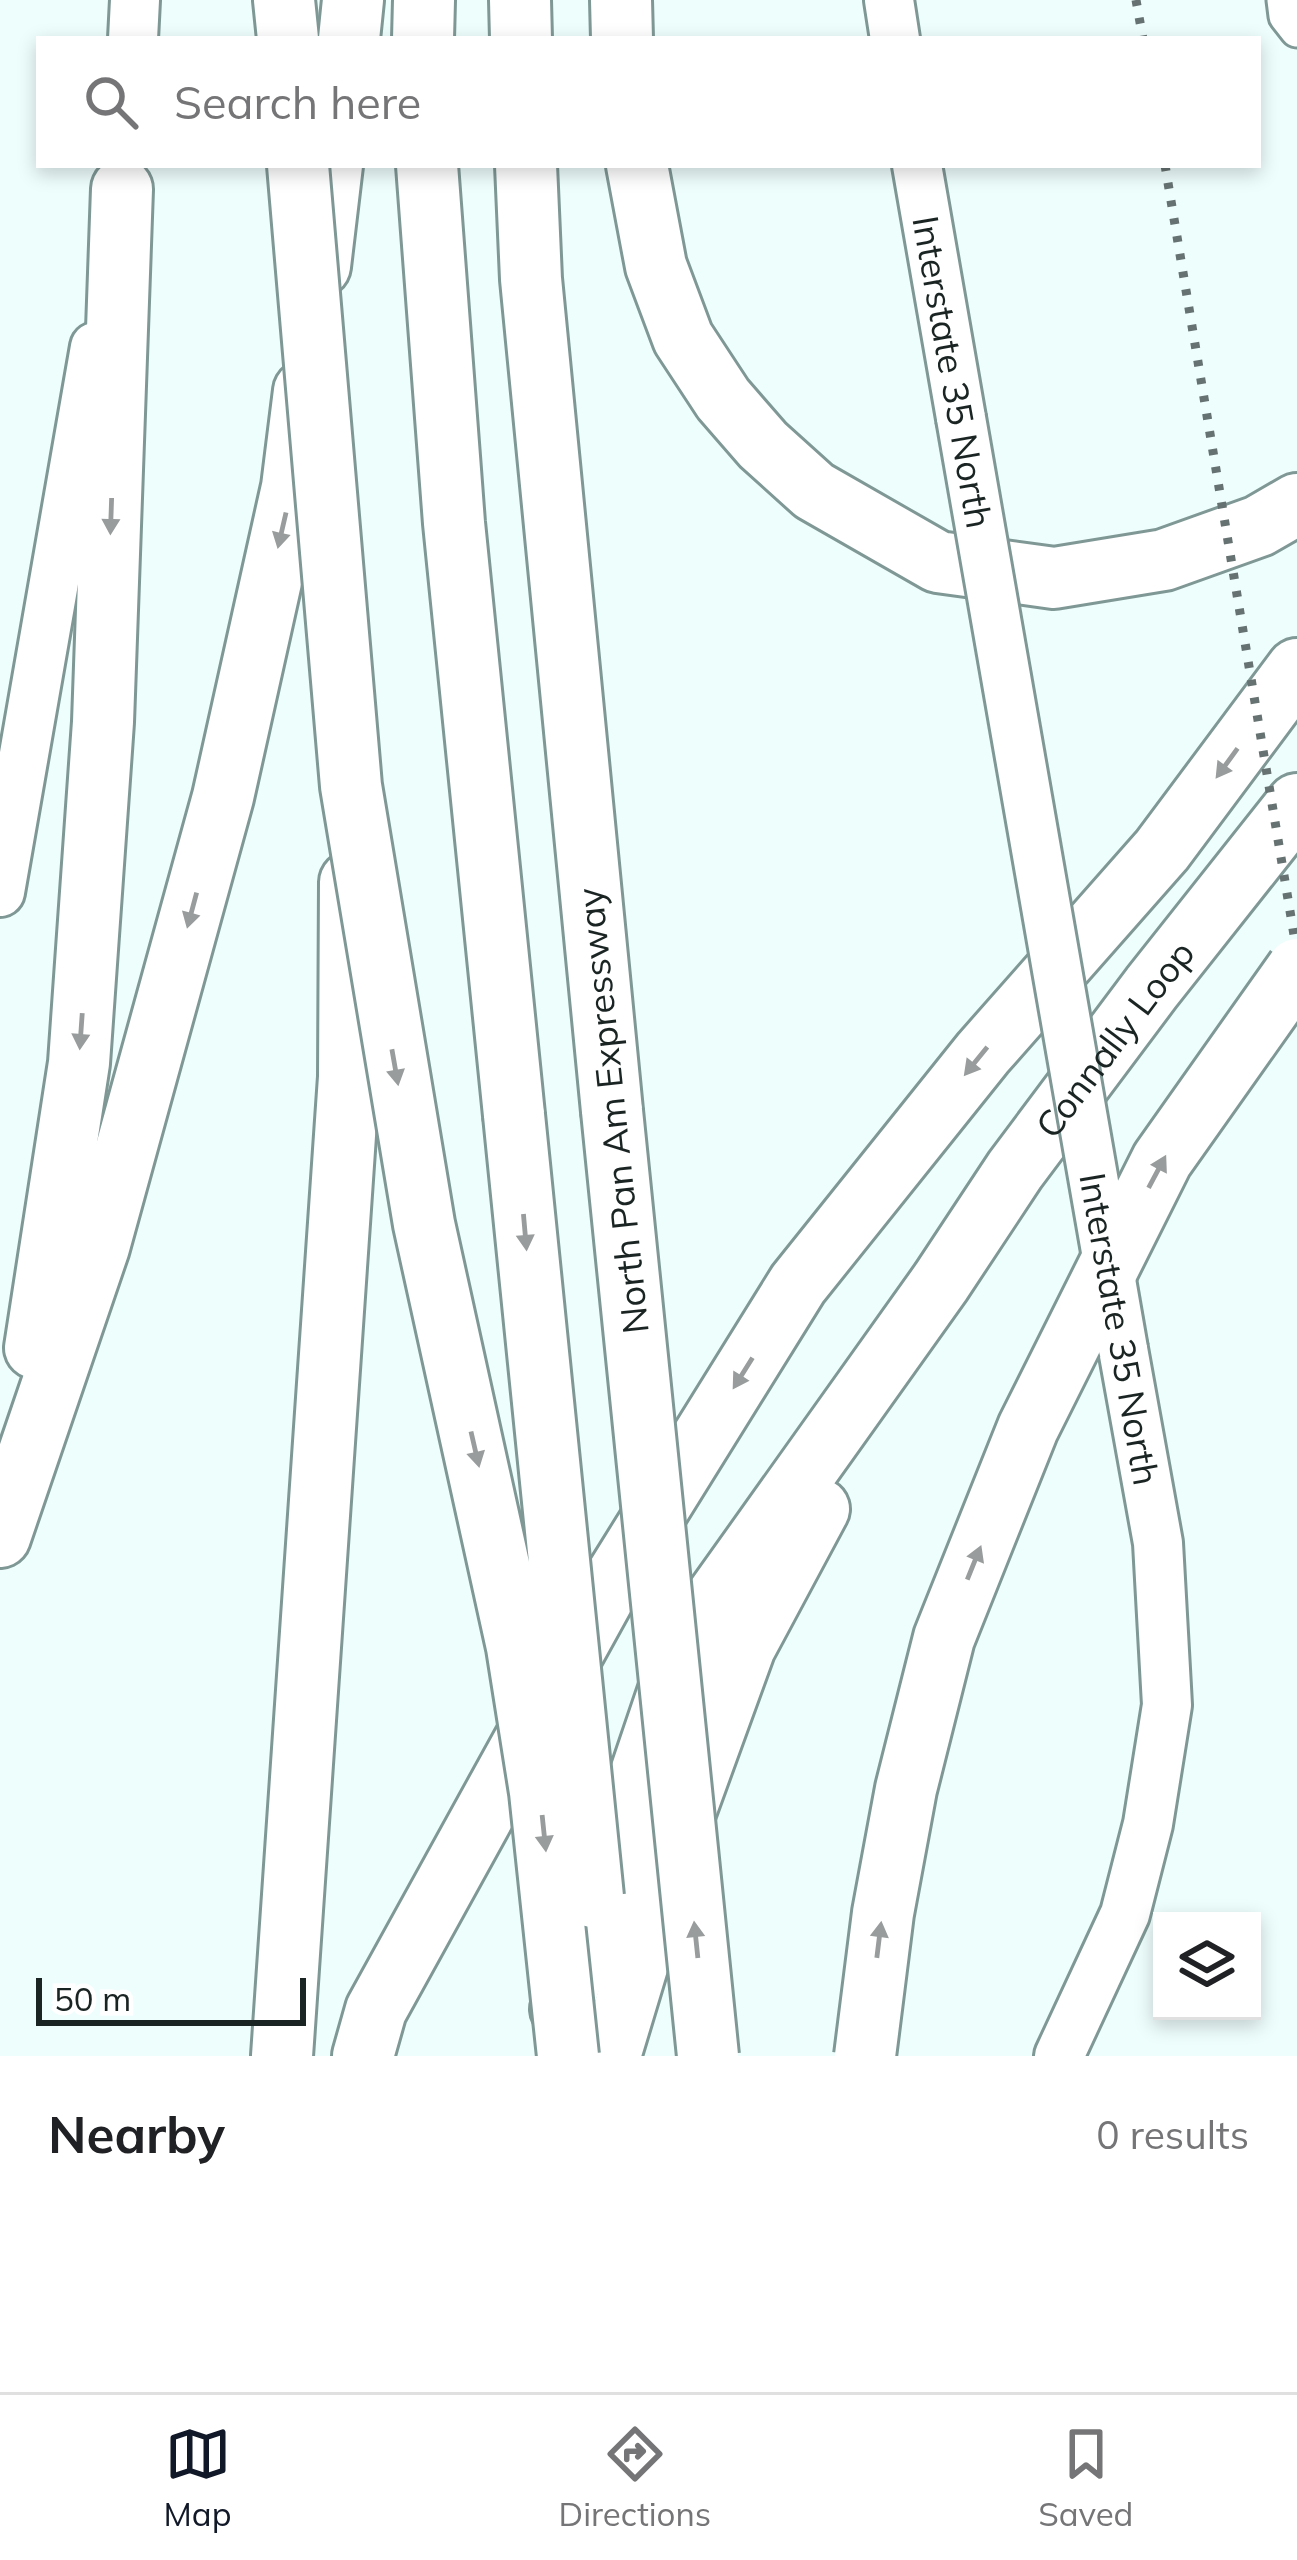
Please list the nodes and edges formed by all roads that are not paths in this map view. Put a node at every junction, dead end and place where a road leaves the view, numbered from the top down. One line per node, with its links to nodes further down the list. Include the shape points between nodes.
1 (135, 0): 11 (main road)
2 (284, 0): 12 (highway)
3 (353, 0): 13 (highway)
4 (424, 0): 14 (highway)
5 (520, 0): 15 (highway)
6 (621, 0): 16 (highway)
7 (655, 0): 17 (highway)
8 (889, 0): 18 (main road)
9 (1284, 0): 10 (street)
10 (1297, 30)
11 (133, 36)
12 (288, 36)
13 (349, 36)
14 (423, 36)
15 (521, 36)
16 (622, 36)
17 (654, 36)
18 (895, 36)
19 (298, 168): 30 (highway, bridge)
20 (332, 168): 37 (highway, one-way to 37, via 292,487 223,797 99,1247)
21 (427, 168): 44 (highway, one-way to 44, bridge, via 475,729)
22 (526, 168): 45 (highway, North Pan Am Expressway, one-way to 22, bridge, via 535,324)
23 (638, 168): 27 (highway)
24 (654, 168): 27 (highway)
25 (918, 168): 47 (main road, Interstate 35 North, bridge, via 1158,1543 1168,1705 1148,1824 1125,1914)
26 (123, 177): 33 (main road); 37 (highway, one-way to 37, via 104,722 79,1063)
27 (656, 266): 28 (highway, via 683,338 763,445 814,491 938,562 1054,578 1098,571 1164,560)
28 (1297, 504)
29 (1297, 669): 38 (highway, one-way to 38, via 1162,850 983,1053 799,1284 605,1593)
30 (351, 786): 39 (highway, bridge, via 349,1077); 43 (highway, one-way to 43, bridge, via 424,1224 517,1648)
31 (1297, 804): 35 (highway, Connally Loop)
32 (1297, 820): 35 (highway)
33 (0, 892)
34 (1297, 968): 46 (highway, one-way to 34, bridge, via 898,1831 944,1638 1028,1428 1162,1160)
35 (1152, 987): 36 (highway, Connally Loop)
36 (941, 1282): 42 (highway, via 686,1640 565,1990); 44 (highway, via 745,1647 676,1834)
37 (5, 1522)
38 (484, 1814): 40 (highway, via 376,2010); 41 (highway, via 423,1966)
39 (282, 2056)
40 (363, 2056)
41 (400, 2056)
42 (551, 2056)
43 (568, 2056)
44 (609, 2056)
45 (708, 2056)
46 (865, 2056)
47 (1058, 2056)

